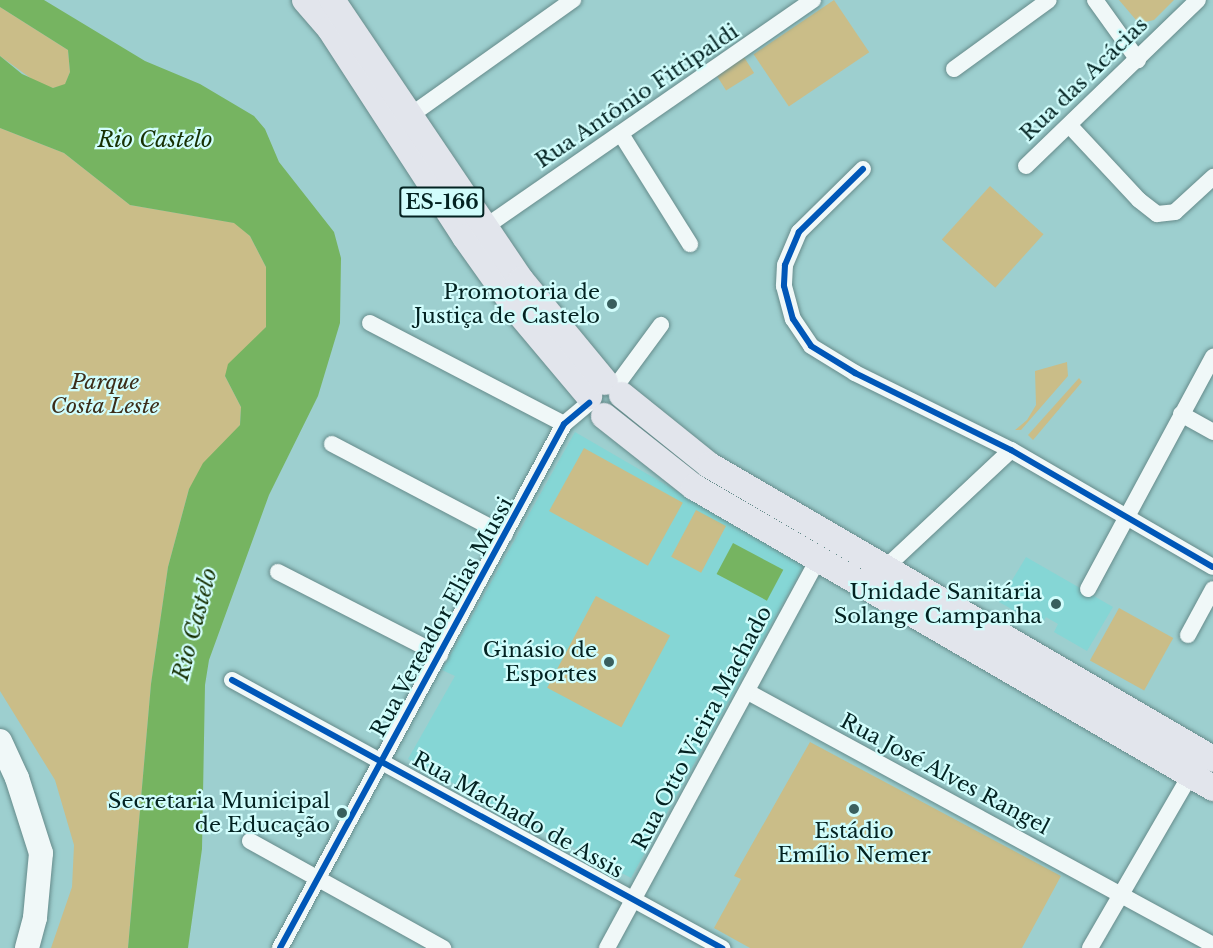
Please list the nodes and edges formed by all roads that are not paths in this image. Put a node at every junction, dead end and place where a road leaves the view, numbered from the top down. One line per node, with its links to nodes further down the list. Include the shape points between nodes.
1 (305, 0): 7 (main road, ES-166)
2 (573, 0): 10 (street)
3 (813, 0): 12 (street, Rua Antônio Fittipaldi)
4 (1049, 0): 9 (street)
5 (1095, 0): 8 (street)
6 (1198, 0): 8 (street, Rua das Acácias)
7 (336, 16): 10 (main road, ES-166); 21 (main road, ES-166, via 465,237 519,312)
8 (1138, 60): 11 (street, Rua das Acácias)
9 (954, 69)
10 (411, 115): 16 (main road, ES-166)
11 (1070, 126): 13 (street, Rua das Acácias); 15 (street, via 1139,201 1157,214 1175,212)
12 (621, 134): 16 (street, Rua Antônio Fittipaldi); 17 (street)
13 (1026, 166)
14 (863, 169): 26 (street, via 817,212 790,248 783,286 793,319 811,346 820,352)
15 (1213, 177)
16 (485, 227): 21 (main road, ES-166)
17 (690, 244)
18 (370, 323): 23 (street)
19 (661, 325): 21 (street, Rua Vereador Elias Mussi)
20 (1213, 357): 22 (street)
21 (604, 396): 23 (street, Rua Vereador Elias Mussi); 27 (main road, ES-166); 28 (main road, ES-166)
22 (1181, 414): 24 (street); 29 (street)
23 (564, 424): 30 (street, Rua Vereador Elias Mussi)
24 (1213, 432)
25 (332, 444): 30 (street)
26 (1011, 450): 29 (street); 33 (street)
27 (709, 465): 28 (main road); 33 (main road, ES-166)
28 (694, 487): 31 (main road, ES-166)
29 (1127, 517): 32 (street); 35 (street)
30 (505, 535): 38 (street, Rua Vereador Elias Mussi)
31 (818, 560): 40 (street, Rua Otto Vieira Machado); 43 (main road, ES-166)
32 (1213, 567)
33 (884, 568): 43 (main road, ES-166)
34 (278, 572): 38 (street)
35 (1088, 589)
36 (1213, 589): 37 (street)
37 (1188, 635)
38 (440, 655): 42 (street, Rua Vereador Elias Mussi)
39 (232, 680): 42 (street, Rua Machado de Assis)
40 (747, 692): 47 (street, Rua José Alves Rangel); 48 (street, Rua Otto Vieira Machado)
41 (0, 741): 50 (main road, via 17,778 41,853 35,918)
42 (382, 760): 46 (street, Rua Vereador Elias Mussi); 48 (street, Rua Machado de Assis)
43 (1202, 762): 44 (main road, ES-166); 47 (street)
44 (1213, 788)
45 (250, 841): 46 (street)
46 (317, 878): 51 (street, Rua Vereador Elias Mussi); 52 (street)
47 (1121, 895): 49 (street, Rua José Alves Rangel); 55 (street)
48 (636, 898): 53 (street, Rua Otto Vieira Machado); 54 (street, Rua Machado de Assis)
49 (1213, 945)
50 (27, 948)
51 (280, 948)
52 (443, 948)
53 (607, 948)
54 (722, 948)
55 (1090, 948)

